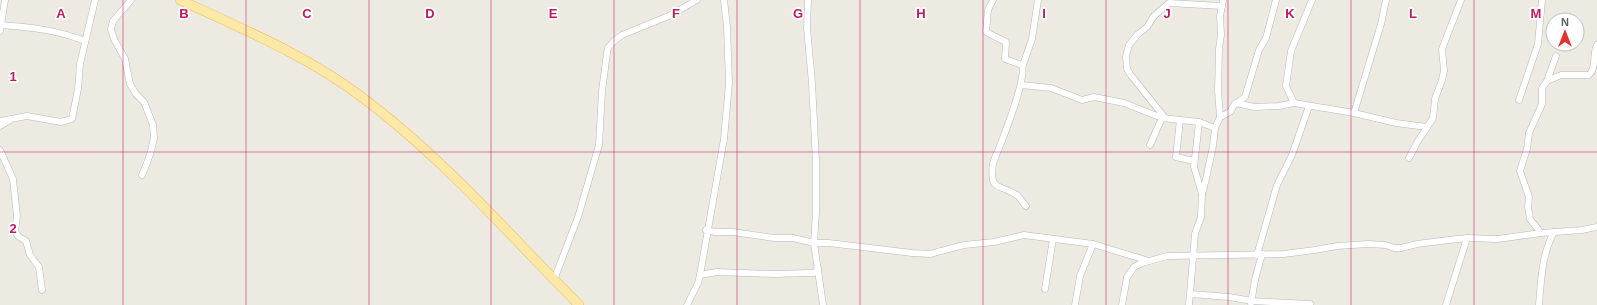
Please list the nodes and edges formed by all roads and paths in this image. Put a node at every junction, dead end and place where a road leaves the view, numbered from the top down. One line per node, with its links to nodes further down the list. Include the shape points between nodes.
1 (5, 0): 16 (street)
2 (94, 0): 17 (street)
3 (130, 0): 41 (street, via 113,22 111,29 125,59 130,84 144,102 153,125 154,134 148,164)
4 (180, 0): 57 (main road, via 259,36 332,77 363,98 415,141)
5 (697, 0): 57 (street, via 670,15 616,38 608,48 602,91 599,145 578,217)
6 (724, 0): 45 (street, via 729,94 711,216)
7 (808, 0): 50 (street, via 807,28 816,162)
8 (993, 0): 20 (street, via 988,10 986,32 1006,42 1005,59)
9 (1038, 0): 20 (street, via 1033,35)
10 (1276, 0): 24 (street, via 1266,38 1259,50 1245,97)
11 (1312, 0): 25 (street, via 1290,51 1286,86)
12 (1386, 0): 27 (street)
13 (1462, 0): 35 (street, via 1442,49 1444,71 1435,99 1433,118)
14 (1542, 0): 23 (street, via 1538,44)
15 (1222, 3): 28 (street, via 1218,91); 29 (street, via 1169,4 1154,16 1129,45 1126,56 1127,69)
16 (0, 27): 17 (street, via 50,30)
17 (85, 41): 30 (street, via 72,119 61,122 27,116)
18 (1597, 45): 21 (street, via 1595,70 1592,73 1556,76)
19 (1556, 56): 21 (street)
20 (1023, 65): 22 (street)
21 (1547, 81): 47 (street, via 1542,88 1542,104 1529,133 1520,171 1529,197 1530,218)
22 (1021, 85): 29 (street, via 1051,88 1082,100 1094,98 1124,103); 43 (street, via 992,163 992,170 993,180 998,186 1017,195)
23 (1519, 100)
24 (1236, 103): 25 (street, via 1254,107); 28 (street, via 1230,112)
25 (1294, 103): 26 (street)
26 (1309, 106): 27 (street); 53 (street, via 1292,155 1277,185)
27 (1354, 113): 35 (street)
28 (1220, 117): 36 (street)
29 (1164, 119): 31 (street); 37 (street)
30 (10, 120): 32 (street); 34 (street)
31 (1180, 120): 33 (street); 40 (street, via 1176,157)
32 (0, 121)
33 (1199, 122): 36 (street); 40 (street)
34 (0, 126)
35 (1427, 127): 39 (street)
36 (1214, 128): 42 (street, via 1213,146)
37 (1150, 145)
38 (0, 150): 59 (street, via 14,179 17,216 15,231 26,241 30,255 38,267)
39 (1409, 158)
40 (1194, 161): 42 (street, via 1194,170)
41 (142, 175)
42 (1202, 194): 52 (street, via 1201,217 1195,234)
43 (1026, 206)
44 (1597, 228): 46 (street)
45 (706, 230): 50 (street, via 793,238); 56 (street)
46 (1554, 232): 47 (street); 70 (street, via 1543,265)
47 (1541, 233): 48 (street, via 1498,239)
48 (1467, 238): 53 (street, via 1401,248 1376,244 1346,245); 69 (street)
49 (1053, 239): 50 (street, via 1024,235 994,242 964,244 930,254); 51 (street); 58 (street)
50 (814, 243): 55 (street)
51 (1093, 244): 54 (street); 66 (street, via 1080,276)
52 (1193, 254): 53 (street); 54 (street, via 1167,256); 60 (street)
53 (1259, 255): 61 (street)
54 (1150, 261): 67 (street, via 1134,267 1129,272)
55 (818, 269): 56 (street, via 814,273); 65 (street)
56 (700, 274): 64 (street)
57 (554, 280): 63 (main road)
58 (1045, 289)
59 (42, 290)
60 (1190, 294): 61 (street, via 1229,297); 68 (street)
61 (1251, 303): 62 (street)
62 (1310, 304)
63 (579, 305)
64 (686, 305)
65 (823, 305)
66 (1075, 305)
67 (1122, 305)
68 (1189, 305)
69 (1446, 305)
70 (1539, 305)

